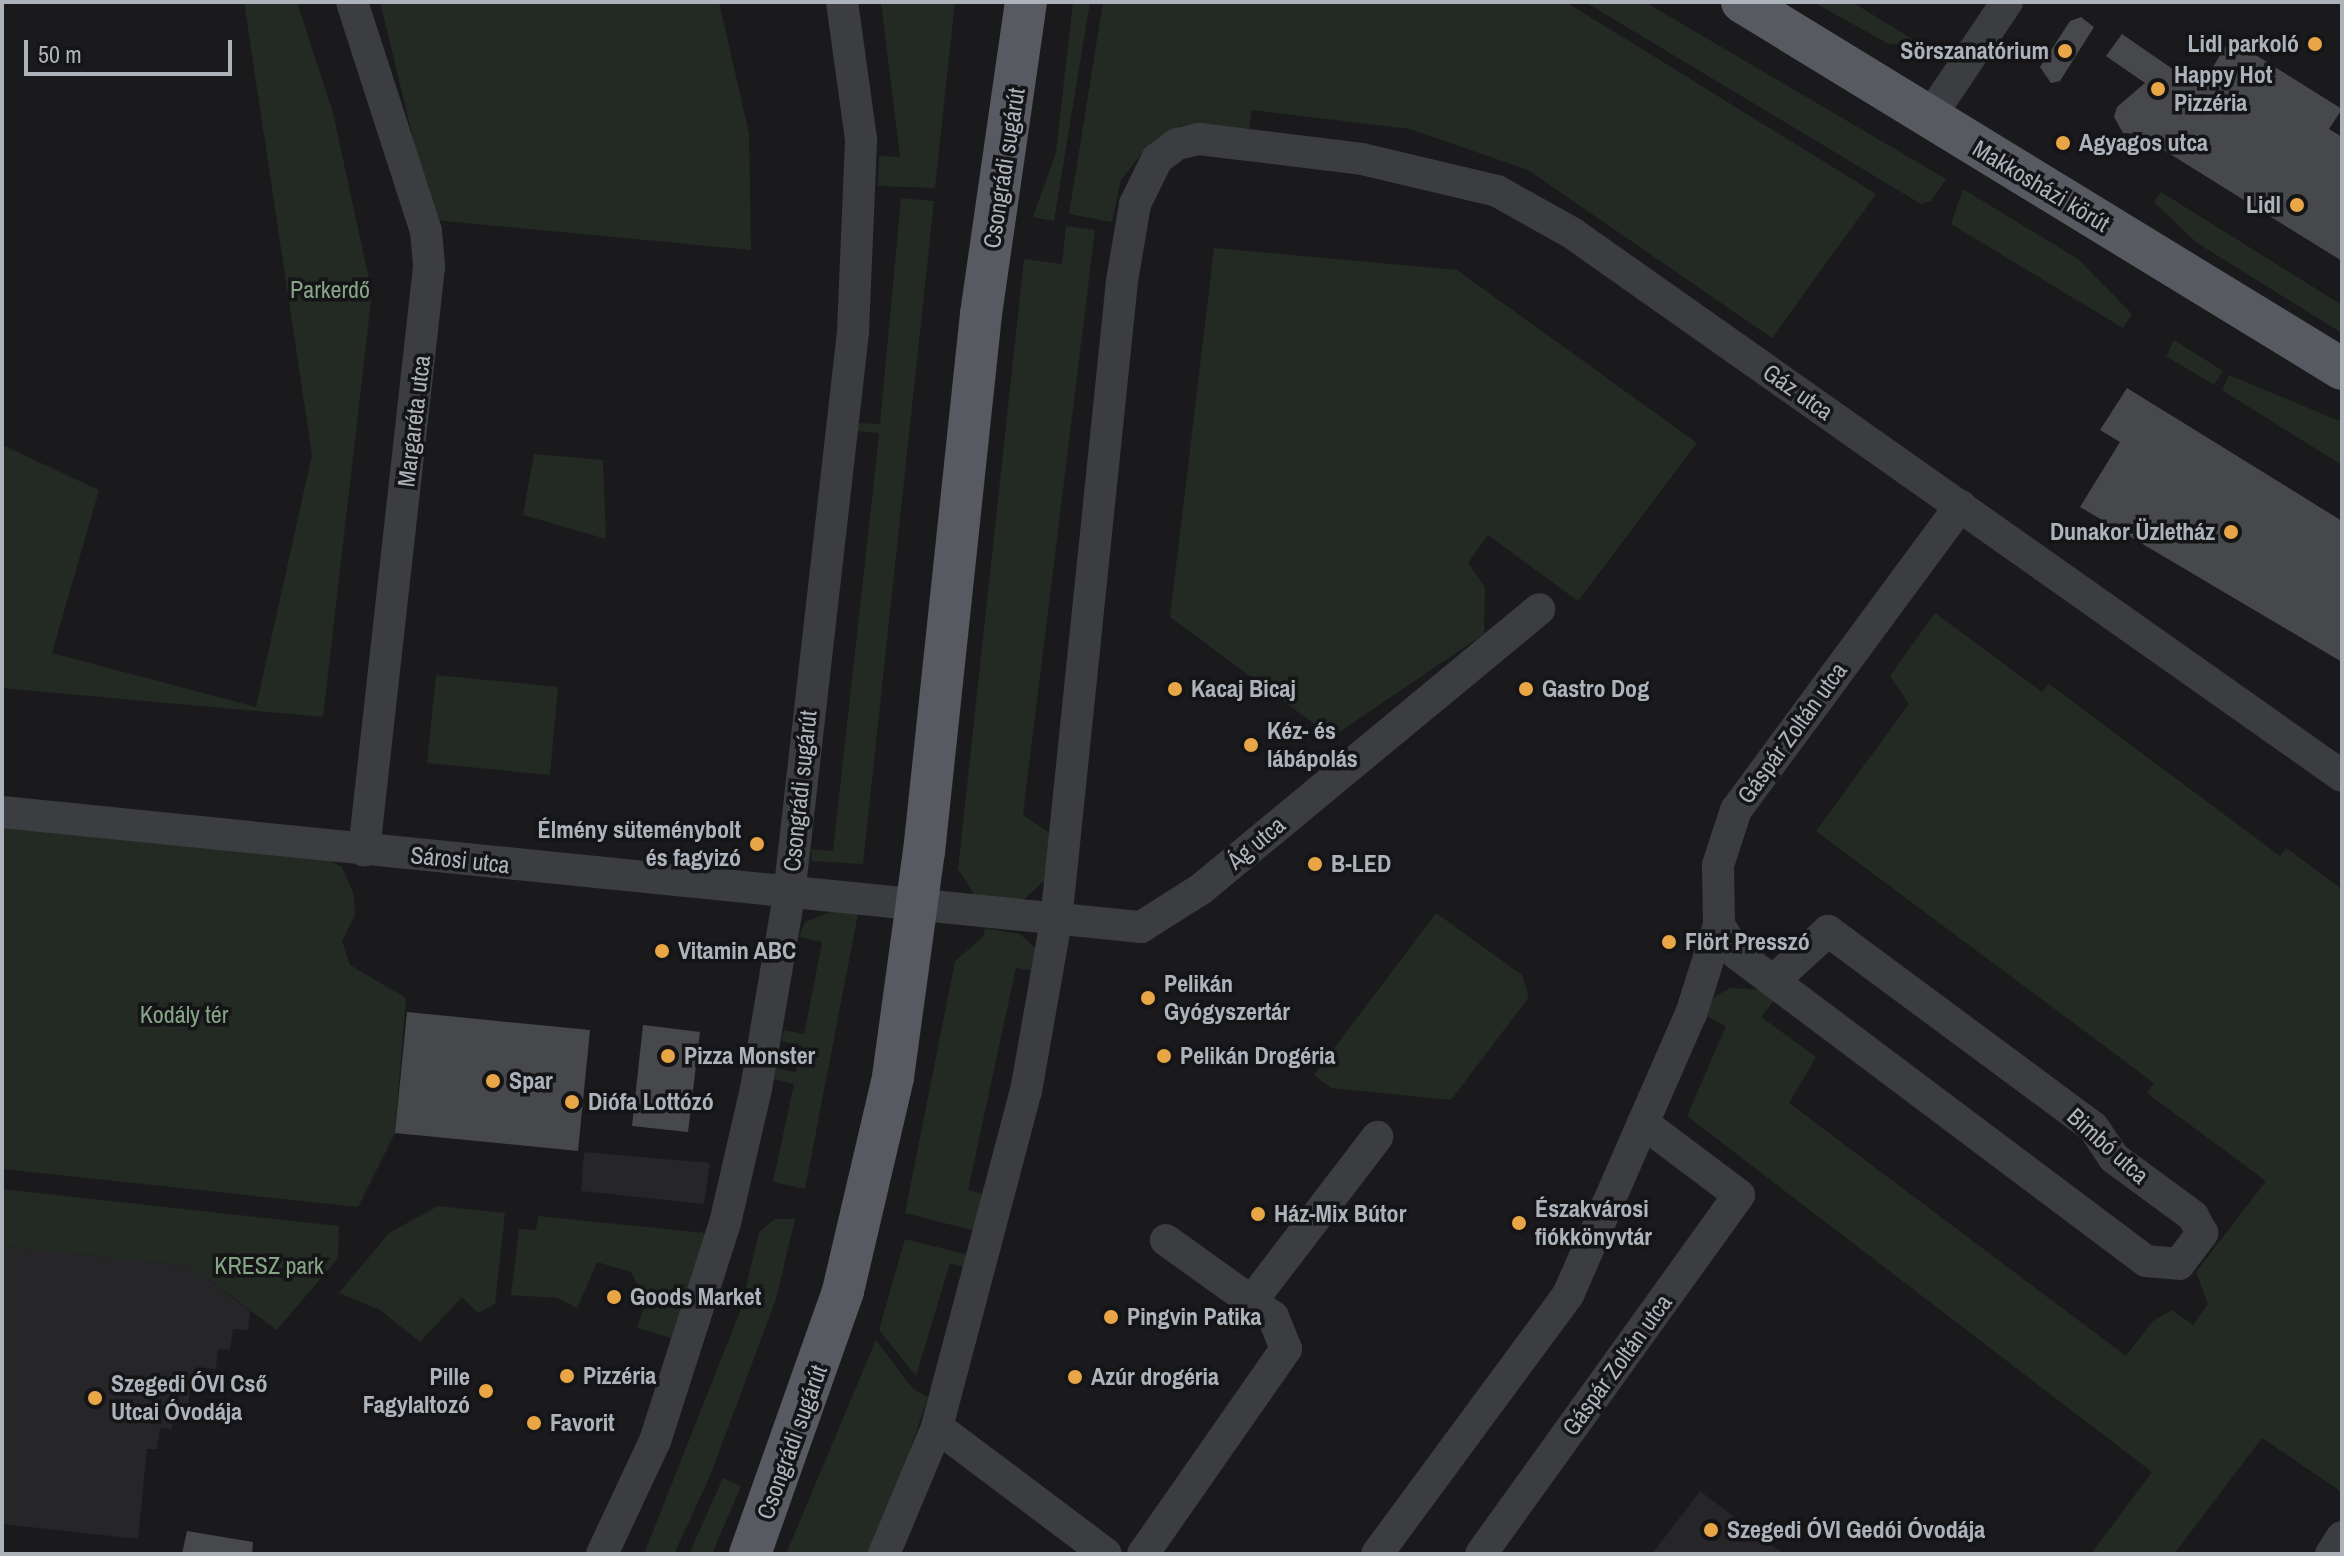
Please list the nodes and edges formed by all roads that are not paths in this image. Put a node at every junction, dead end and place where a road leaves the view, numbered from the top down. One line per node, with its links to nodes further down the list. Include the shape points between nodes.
1 (352, 2): 12 (street, Margaréta utca, via 426,231 429,267)
2 (842, 2): 13 (street, Csongrádi sugárút, via 861,139 853,332)
3 (1026, 2): 14 (main road, Csongrádi sugárút, via 981,314)
4 (1742, 2): 6 (main road, Makkosházi körút)
5 (2007, 2): 6 (street)
6 (1929, 118): 7 (main road, Makkosházi körút)
7 (2342, 369)
8 (1960, 506): 10 (street, Gáz utca); 15 (street, Gáz utca, via 1572,233 1497,191 1362,159 1199,139 1157,159 1133,214); 16 (street, Gáspár Zoltán utca, via 1736,810 1718,865)
9 (1539, 609): 15 (street, Ág utca, via 1201,889 1141,927)
10 (2342, 776)
11 (2, 812): 12 (street, Sárosi utca)
12 (364, 850): 13 (street, Sárosi utca)
13 (789, 895): 14 (street, Sárosi utca); 24 (street, Csongrádi sugárút, via 756,1089 719,1243 655,1441)
14 (918, 903): 15 (street, Ág utca); 25 (main road, Csongrádi sugárút, via 893,1077 864,1218 809,1401)
15 (1056, 921): 22 (street, via 989,1248)
16 (1719, 925): 17 (street, Bimbó utca, via 1737,954); 18 (street, Gáspár Zoltán utca, via 1691,1014)
17 (1773, 981): 17 (street, Bimbó utca, via 2146,1261 2179,1264 2202,1233 2193,1216 2114,1158 2093,1127 1828,931)
18 (1643, 1123): 29 (street, Gáspár Zoltán utca, via 1568,1295); 30 (street, Gáspár Zoltán utca, via 1739,1195)
19 (1377, 1137): 21 (street)
20 (1166, 1240): 21 (street)
21 (1251, 1302): 28 (street, via 1284,1333 1282,1361)
22 (937, 1427): 26 (street); 27 (street)
23 (2342, 1537): 31 (street)
24 (602, 1554)
25 (750, 1554)
26 (884, 1554)
27 (1106, 1554)
28 (1143, 1554)
29 (1377, 1554)
30 (1481, 1554)
31 (2331, 1554)

